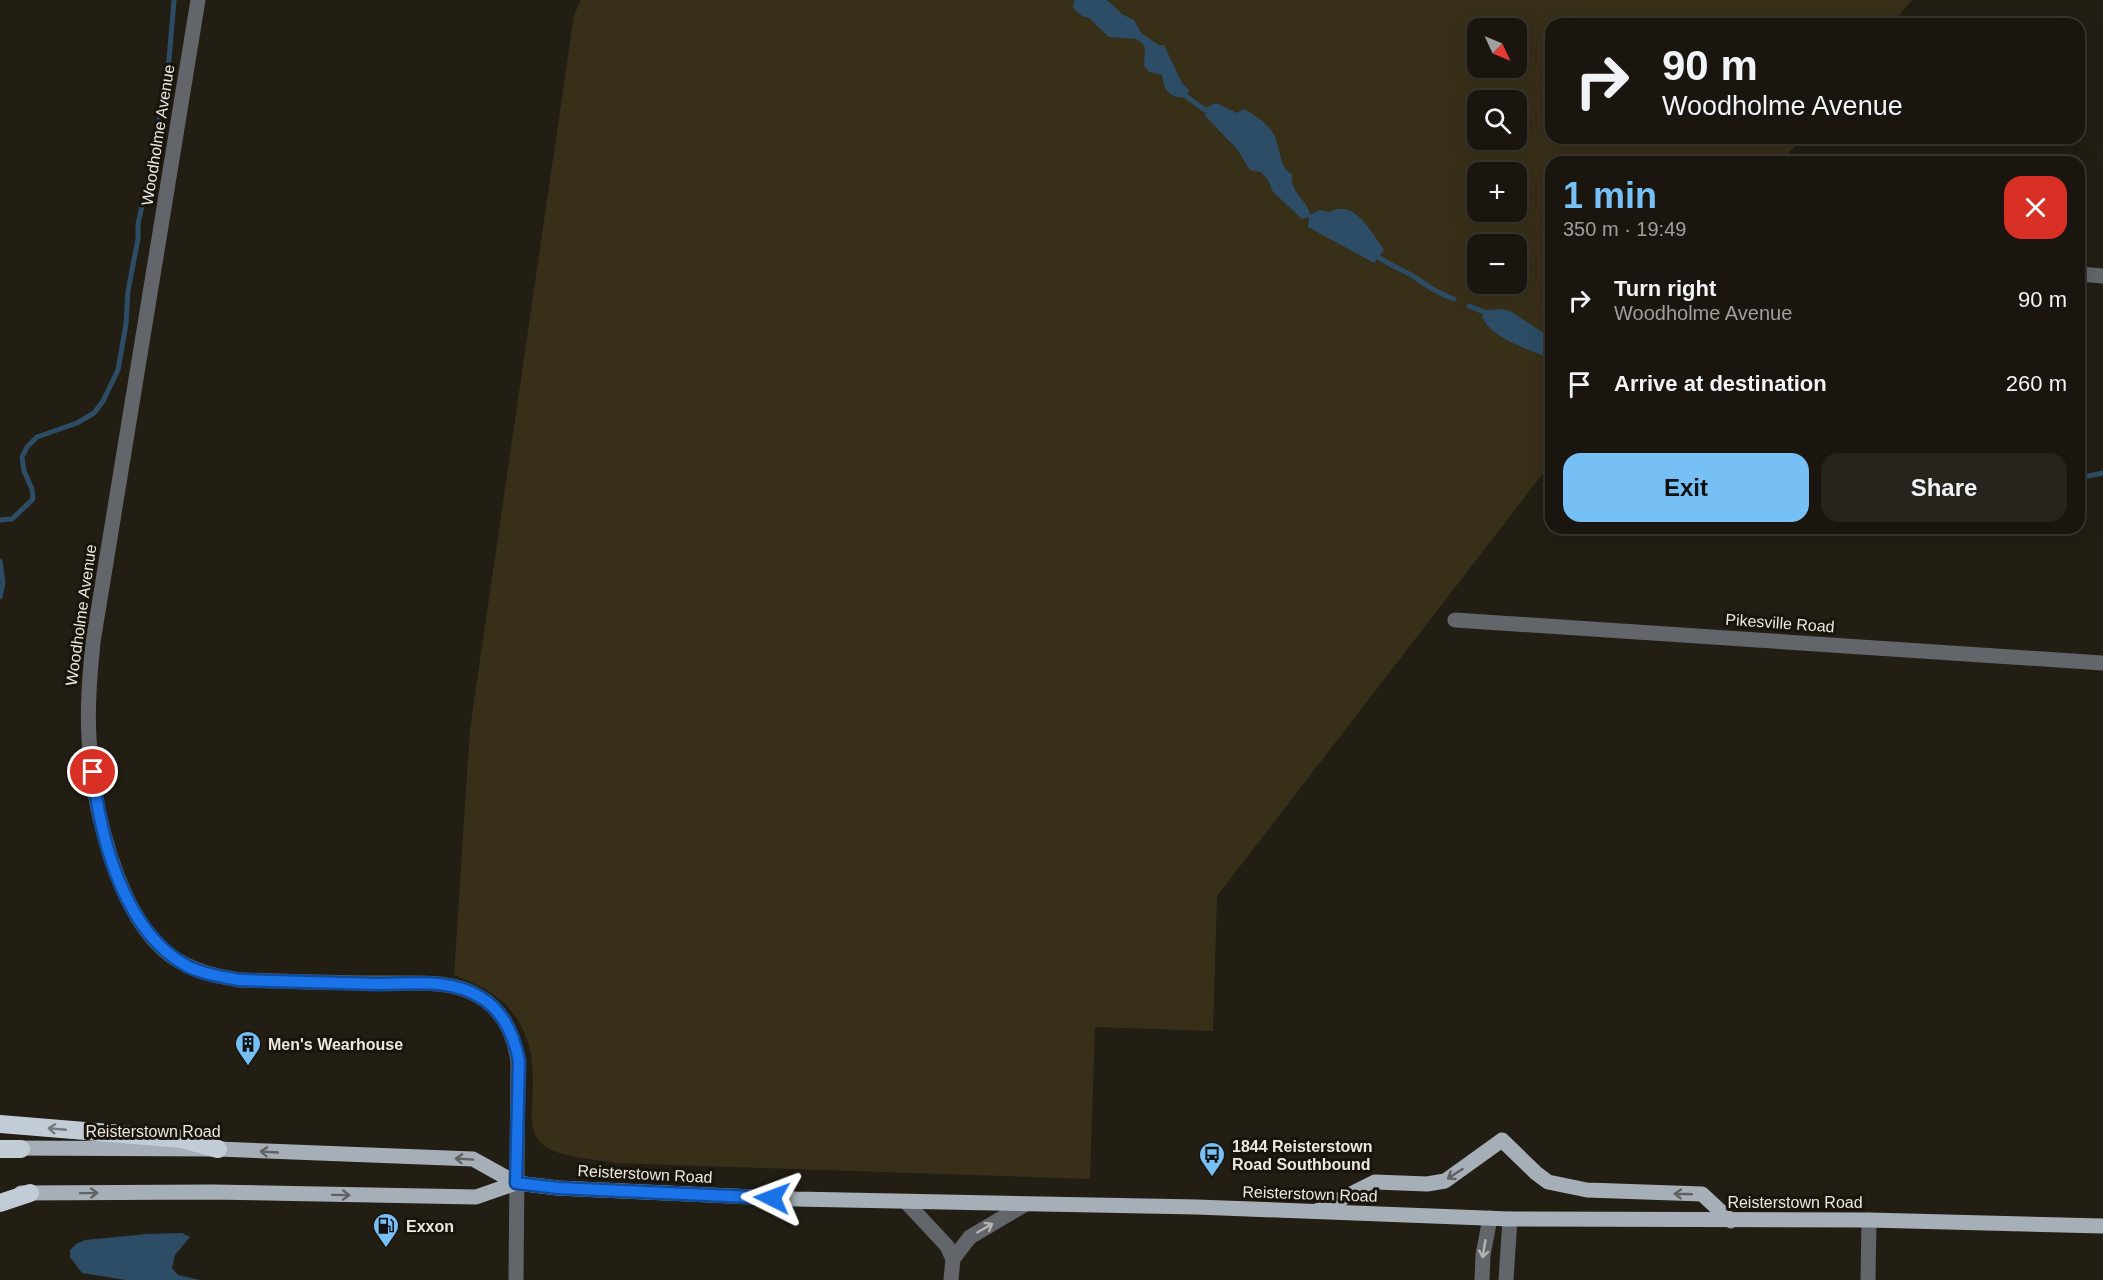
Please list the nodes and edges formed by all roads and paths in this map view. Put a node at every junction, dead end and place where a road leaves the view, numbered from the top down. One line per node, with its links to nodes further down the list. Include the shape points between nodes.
1 (198, 0): 10 (street, Woodholme Avenue, via 93,642 89,740 104,832 116,873 140,923 170,955 188,966 240,980 446,984 480,996 510,1029 516,1042)
2 (2085, 274): 3 (street)
3 (2103, 276)
4 (1455, 621): 5 (street, Pikesville Road)
5 (2103, 663)
6 (0, 1124): 9 (highway, one-way to 6, via 182,1139)
7 (0, 1148): 8 (highway)
8 (21, 1149): 9 (main road, Reisterstown Road)
9 (218, 1149): 10 (main road, Reisterstown Road, one-way to 9, via 473,1159)
10 (516, 1183): 11 (main road, Reisterstown Road, one-way to 10, via 476,1197); 13 (main road, Reisterstown Road); 23 (street, Woodholme Avenue)
11 (30, 1193): 12 (main road, Reisterstown Road); 14 (highway)
12 (0, 1194)
13 (906, 1202): 15 (main road, Reisterstown Road); 22 (street, via 941,1238)
14 (0, 1203)
15 (1024, 1205): 16 (main road, Reisterstown Road); 22 (street, one-way to 15, via 970,1237)
16 (1315, 1212): 17 (main road, Reisterstown Road); 20 (main road, one-way to 16, via 1702,1194 1587,1190 1548,1182 1502,1140 1445,1180 1426,1184 1375,1182)
17 (1490, 1218): 18 (main road, Reisterstown Road); 25 (street, one-way to 25)
18 (1510, 1219): 20 (main road, Reisterstown Road); 26 (street)
19 (1869, 1220): 20 (main road, Reisterstown Road); 21 (main road, Reisterstown Road); 27 (street)
20 (1731, 1221)
21 (2103, 1226)
22 (953, 1259): 24 (street)
23 (516, 1280)
24 (951, 1280)
25 (1482, 1280)
26 (1506, 1280)
27 (1868, 1280)

